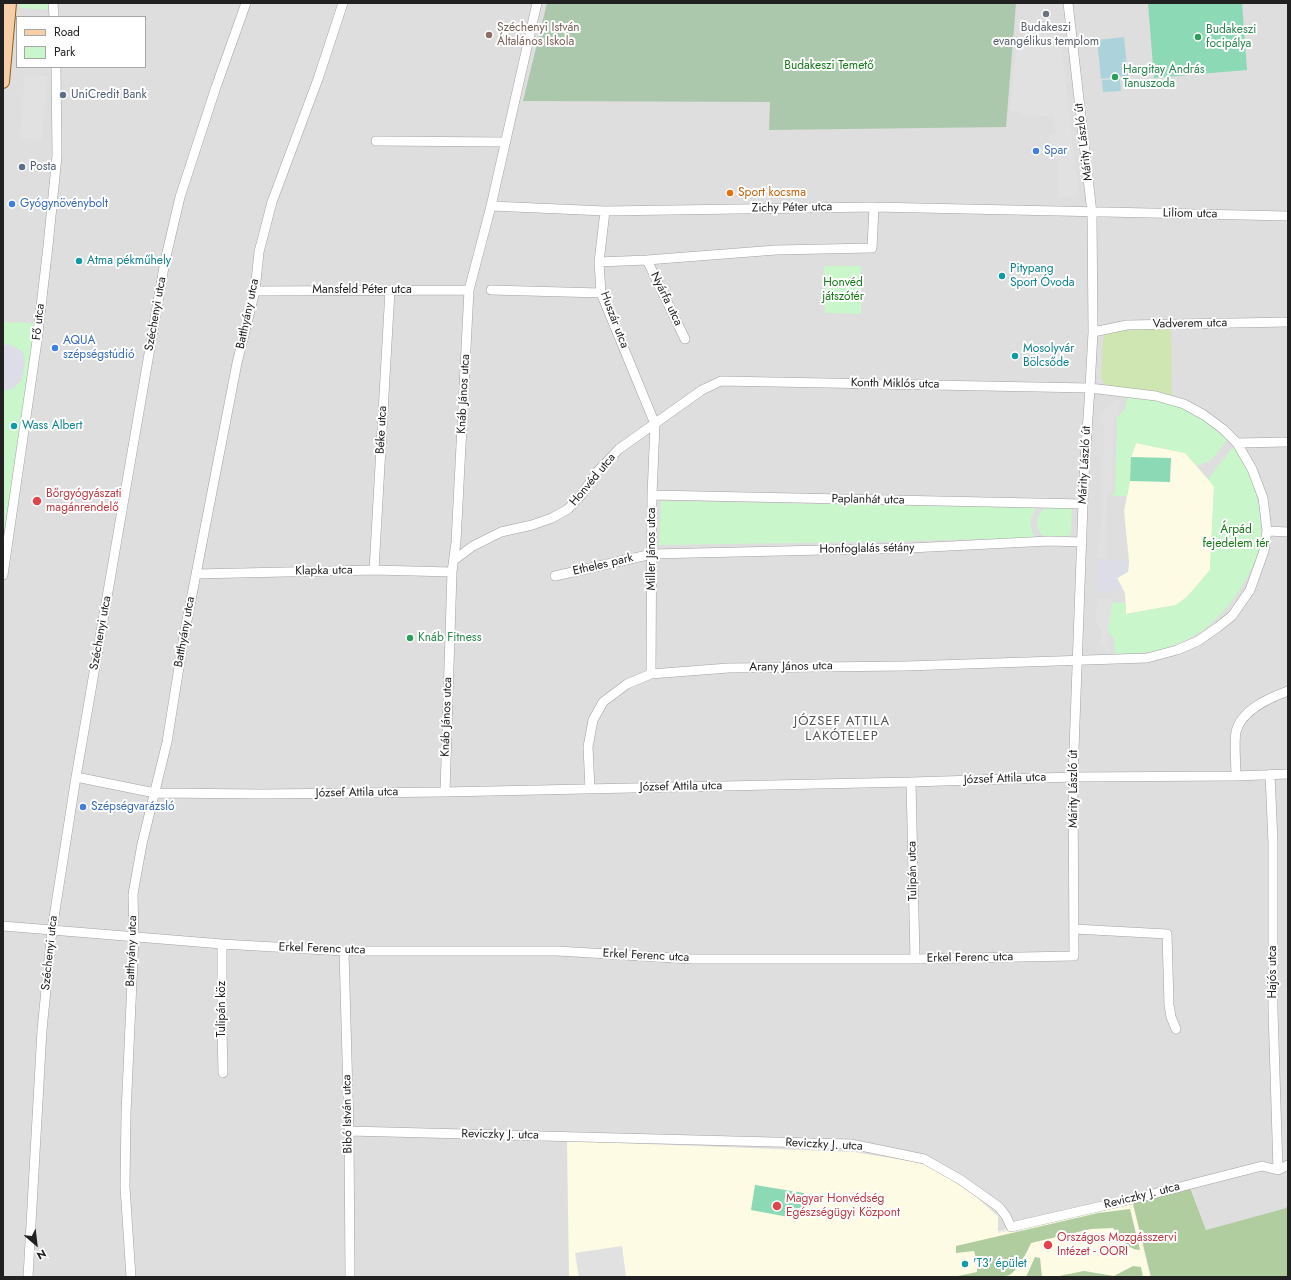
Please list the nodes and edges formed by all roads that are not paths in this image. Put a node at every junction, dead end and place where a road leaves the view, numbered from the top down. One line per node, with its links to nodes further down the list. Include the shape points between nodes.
1 (10, 3): 9 (main road)
2 (53, 3): 7 (street)
3 (246, 3): 52 (street, Széchenyi utca, via 180,197 165,261)
4 (343, 3): 22 (street, Batthyány utca, via 272,202 259,252)
5 (537, 3): 11 (street, Knáb János utca)
6 (1068, 3): 15 (street, Márity László út)
7 (54, 16)
8 (56, 68): 44 (street, Fő utca, via 57,156 48,246)
9 (3, 82)
10 (376, 141): 11 (street)
11 (506, 142): 12 (street, Knáb János utca)
12 (491, 206): 14 (street, Zichy Péter utca); 20 (street, Knáb János utca)
13 (874, 207): 14 (street, Zichy Péter utca); 15 (street, Zichy Péter utca); 17 (street, via 872,248 776,250)
14 (605, 210): 18 (street, Huszár utca)
15 (1092, 213): 16 (street, Liliom utca); 25 (street, Márity László út)
16 (1288, 216)
17 (647, 260): 18 (street); 26 (street, Nyárfa utca)
18 (599, 262): 23 (street, Huszár utca)
19 (390, 290): 20 (street, Mansfeld Péter utca); 22 (street, Mansfeld Péter utca); 41 (street, Béke utca)
20 (469, 290): 36 (street, Knáb János utca)
21 (491, 290): 23 (street)
22 (254, 291): 43 (street, Batthyány utca, via 237,363)
23 (601, 293): 29 (street, Huszár utca)
24 (1288, 322): 25 (street, Vadverem utca, via 1127,325)
25 (1092, 332): 27 (street, Márity László út)
26 (684, 338)
27 (1090, 388): 28 (street, Konth Miklós utca, via 721,381); 31 (street, Konth Miklós utca, via 1156,396 1184,404 1204,415); 33 (street, Márity László út)
28 (702, 390): 29 (street, Honvéd utca)
29 (655, 424): 32 (street, Miller János utca); 38 (street, Honvéd utca, via 619,449 568,509 532,525 501,532)
30 (1288, 442): 31 (street)
31 (1237, 443): 34 (street, Konth Miklós utca, via 1252,469 1263,498)
32 (652, 495): 33 (street, Paplanhát utca); 39 (street, Miller János utca)
33 (1083, 504): 37 (street, Márity László út)
34 (1267, 531): 35 (street); 46 (street, Arany János utca, via 1264,551 1250,590 1232,616 1198,641 1147,658)
35 (1288, 532)
36 (456, 542): 38 (street); 40 (street, Knáb János utca)
37 (1082, 542): 39 (street, Honfoglalás sétány); 46 (street, Márity László út)
38 (473, 546): 40 (street, Honvéd utca)
39 (652, 554): 45 (street, Etheles park); 47 (street, Miller János utca)
40 (454, 560): 42 (street, Knáb János utca)
41 (374, 570): 42 (street, Klapka utca); 43 (street, Klapka utca)
42 (452, 572): 56 (street, Knáb János utca)
43 (196, 574): 57 (street, Batthyány utca, via 167,742)
44 (3, 575)
45 (555, 576)
46 (1076, 660): 47 (street, Arany János utca, via 906,666 728,668); 53 (street, Márity László út)
47 (651, 674): 55 (street, Arany János utca, via 627,684 603,702 593,720 588,747)
48 (1288, 691): 51 (street, via 1274,696 1249,712 1240,722 1236,733)
49 (1270, 774): 50 (street, József Attila utca); 51 (street, József Attila utca); 69 (street, Hajós utca)
50 (1288, 774)
51 (1236, 776): 53 (street, József Attila utca)
52 (76, 777): 57 (street, József Attila utca); 60 (street, Széchenyi utca)
53 (1073, 777): 54 (street, József Attila utca); 59 (street, Márity László út)
54 (911, 782): 55 (street, József Attila utca); 64 (street, Tulipán utca)
55 (590, 789): 56 (street, József Attila utca)
56 (445, 792): 57 (street, József Attila utca)
57 (154, 793): 61 (street, Batthyány utca, via 133,894)
58 (3, 926): 60 (street, Erkel Ferenc utca)
59 (1074, 929): 64 (street, Erkel Ferenc utca, via 1074,956); 65 (street, via 1167,934 1168,1005)
60 (52, 930): 61 (street, Erkel Ferenc utca); 70 (street, Széchenyi utca, via 42,1030)
61 (134, 937): 62 (street, Erkel Ferenc utca); 71 (street, Batthyány utca, via 125,1187)
62 (222, 944): 63 (street, Erkel Ferenc utca); 66 (street, Tulipán köz)
63 (344, 951): 64 (street, Erkel Ferenc utca, via 557,951 692,959); 67 (street, Bibó István utca)
64 (915, 959)
65 (1176, 1029)
66 (223, 1073)
67 (349, 1132): 69 (street, Reviczky J. utca, via 851,1144 924,1159 961,1180 999,1207 1011,1227 1262,1166); 72 (street, Bibó István utca)
68 (1288, 1165): 69 (street)
69 (1278, 1170)
70 (28, 1277)
71 (131, 1277)
72 (350, 1277)

